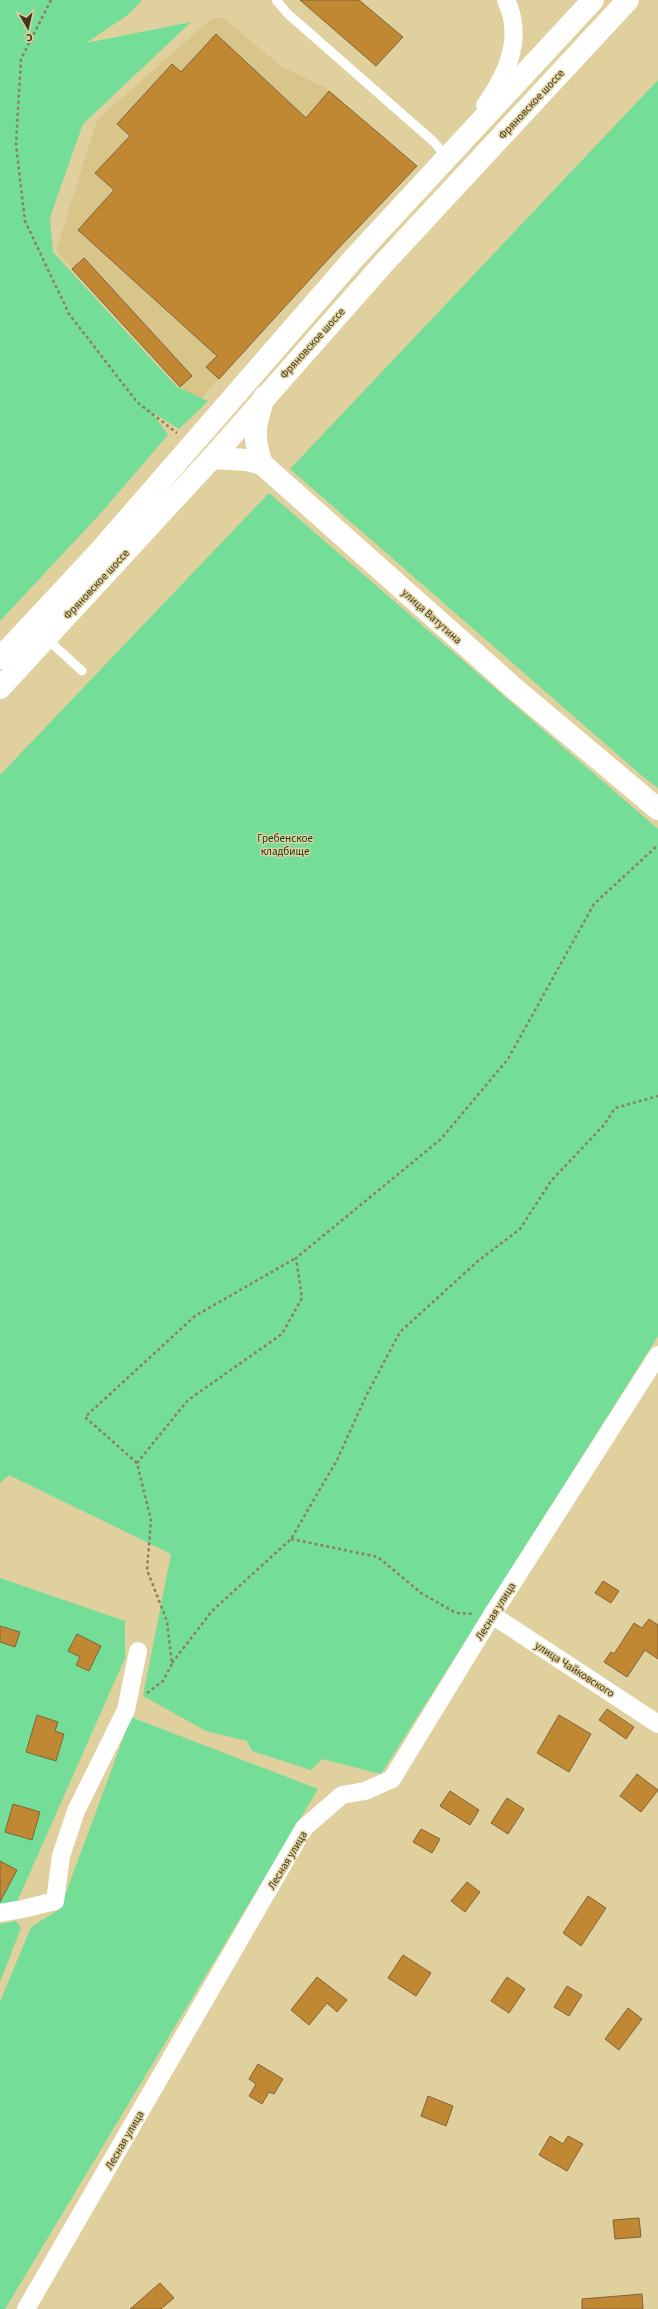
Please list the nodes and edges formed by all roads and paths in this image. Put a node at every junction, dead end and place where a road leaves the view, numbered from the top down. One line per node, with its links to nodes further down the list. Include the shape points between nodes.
1 (51, 0): 8 (path, via 21,59 16,144 25,221 70,314 137,402)
2 (276, 0): 6 (lane, via 288,14 434,142)
3 (506, 0): 6 (street, via 512,20 514,41 510,61 499,85)
4 (593, 0): 6 (main road, Фряновское шоссе)
5 (628, 0): 7 (main road, Фряновское шоссе)
6 (447, 158): 12 (main road, Фряновское шоссе, via 355,257 105,546)
7 (264, 397): 9 (main road, Фряновское шоссе); 10 (main road, via 255,427 256,450)
8 (180, 436)
9 (212, 458): 10 (main road, via 247,460); 11 (main road, Фряновское шоссе)
10 (262, 464): 15 (main road, улица Ватутина, via 515,689)
11 (46, 638): 13 (lane); 14 (main road, Фряновское шоссе)
12 (0, 658)
13 (82, 671)
14 (0, 688)
15 (658, 809)
16 (658, 845): 18 (path, via 594,904 508,1059 441,1139)
17 (658, 1096): 21 (path, via 615,1108 604,1125 551,1181 520,1229 478,1261 400,1332 367,1394 337,1460)
18 (296, 1258): 20 (path, via 302,1298 282,1334 188,1400); 20 (path, via 195,1316 85,1417)
19 (658, 1355): 22 (street, Лесная улица)
20 (137, 1463): 24 (path, via 151,1520 147,1570 168,1621)
21 (291, 1539): 22 (path, via 378,1557 421,1593 456,1614); 24 (path, via 212,1611)
22 (492, 1615): 26 (street, улица Чайковского); 28 (street, Лесная улица, via 392,1779 365,1791 342,1795 304,1828)
23 (138, 1651): 25 (street)
24 (172, 1664): 25 (path, via 163,1681)
25 (126, 1710): 27 (street, via 76,1811 61,1856 55,1901)
26 (658, 1724)
27 (0, 1913)
28 (26, 2309)

